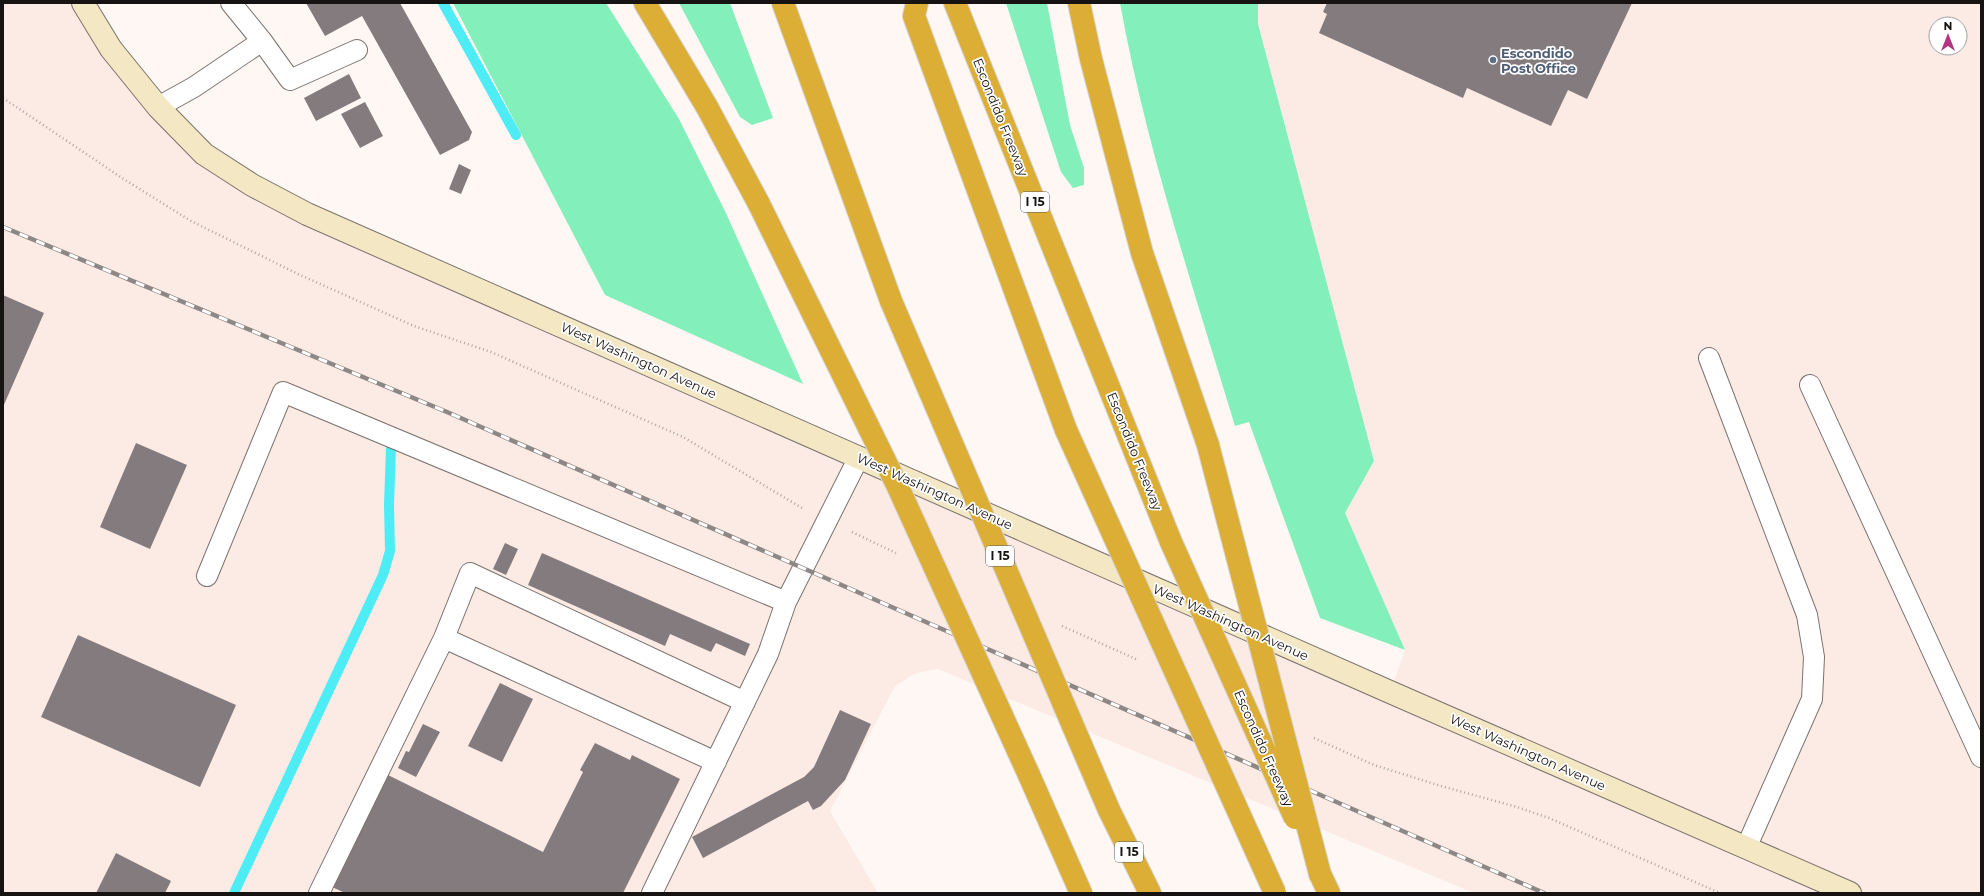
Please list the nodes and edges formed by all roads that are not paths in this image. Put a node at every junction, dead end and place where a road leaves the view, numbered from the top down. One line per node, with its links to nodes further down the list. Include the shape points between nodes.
1 (83, 3): 12 (street, West Washington Avenue, via 111,48)
2 (231, 3): 9 (lane)
3 (644, 3): 26 (highway, bridge, via 707,107 759,204 898,487)
4 (783, 3): 27 (highway, I 15, bridge, via 891,301 1109,810)
5 (917, 3): 28 (highway, bridge, via 914,16 1066,430)
6 (955, 3): 23 (highway, Escondido Freeway / I 15, bridge, via 1171,542)
7 (1079, 3): 11 (highway)
8 (1086, 3): 11 (highway)
9 (262, 41): 10 (lane, via 290,80); 12 (lane, via 194,88)
10 (357, 50)
11 (1091, 59): 23 (highway, bridge, via 1142,253 1208,444)
12 (158, 107): 15 (street, West Washington Avenue, via 204,154 252,185 307,214)
13 (1709, 358): 22 (lane, via 1807,615 1814,657 1812,699)
14 (1810, 385): 20 (lane)
15 (859, 457): 17 (lane); 22 (street, West Washington Avenue)
16 (207, 576): 17 (lane, via 283,392)
17 (786, 602): 19 (lane, via 768,654)
18 (444, 638): 19 (lane, via 470,573); 21 (lane); 24 (lane)
19 (745, 702): 21 (lane)
20 (1981, 757)
21 (716, 762): 25 (lane)
22 (1746, 848): 29 (street, West Washington Avenue)
23 (1325, 884)
24 (319, 893)
25 (652, 893)
26 (1081, 893)
27 (1150, 893)
28 (1275, 893)
29 (1850, 893)

